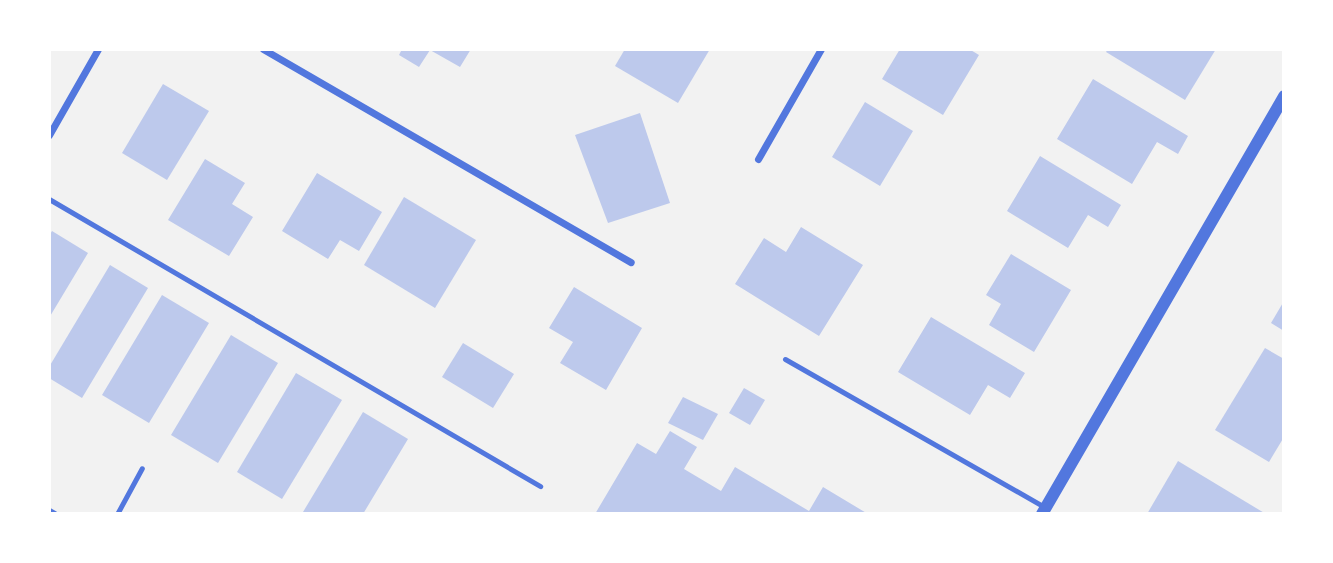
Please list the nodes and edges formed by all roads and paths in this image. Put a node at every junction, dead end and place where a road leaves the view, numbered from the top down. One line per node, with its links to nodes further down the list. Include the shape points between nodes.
1 (98, 49): 5 (street)
2 (263, 49): 8 (street)
3 (821, 49): 6 (street)
4 (1284, 96): 13 (street)
5 (49, 135)
6 (758, 159)
7 (49, 200): 11 (lane)
8 (631, 262)
9 (785, 359): 13 (lane)
10 (142, 468): 15 (lane)
11 (540, 486)
12 (49, 511): 14 (street)
13 (1044, 511)
14 (54, 514)
15 (117, 514)

